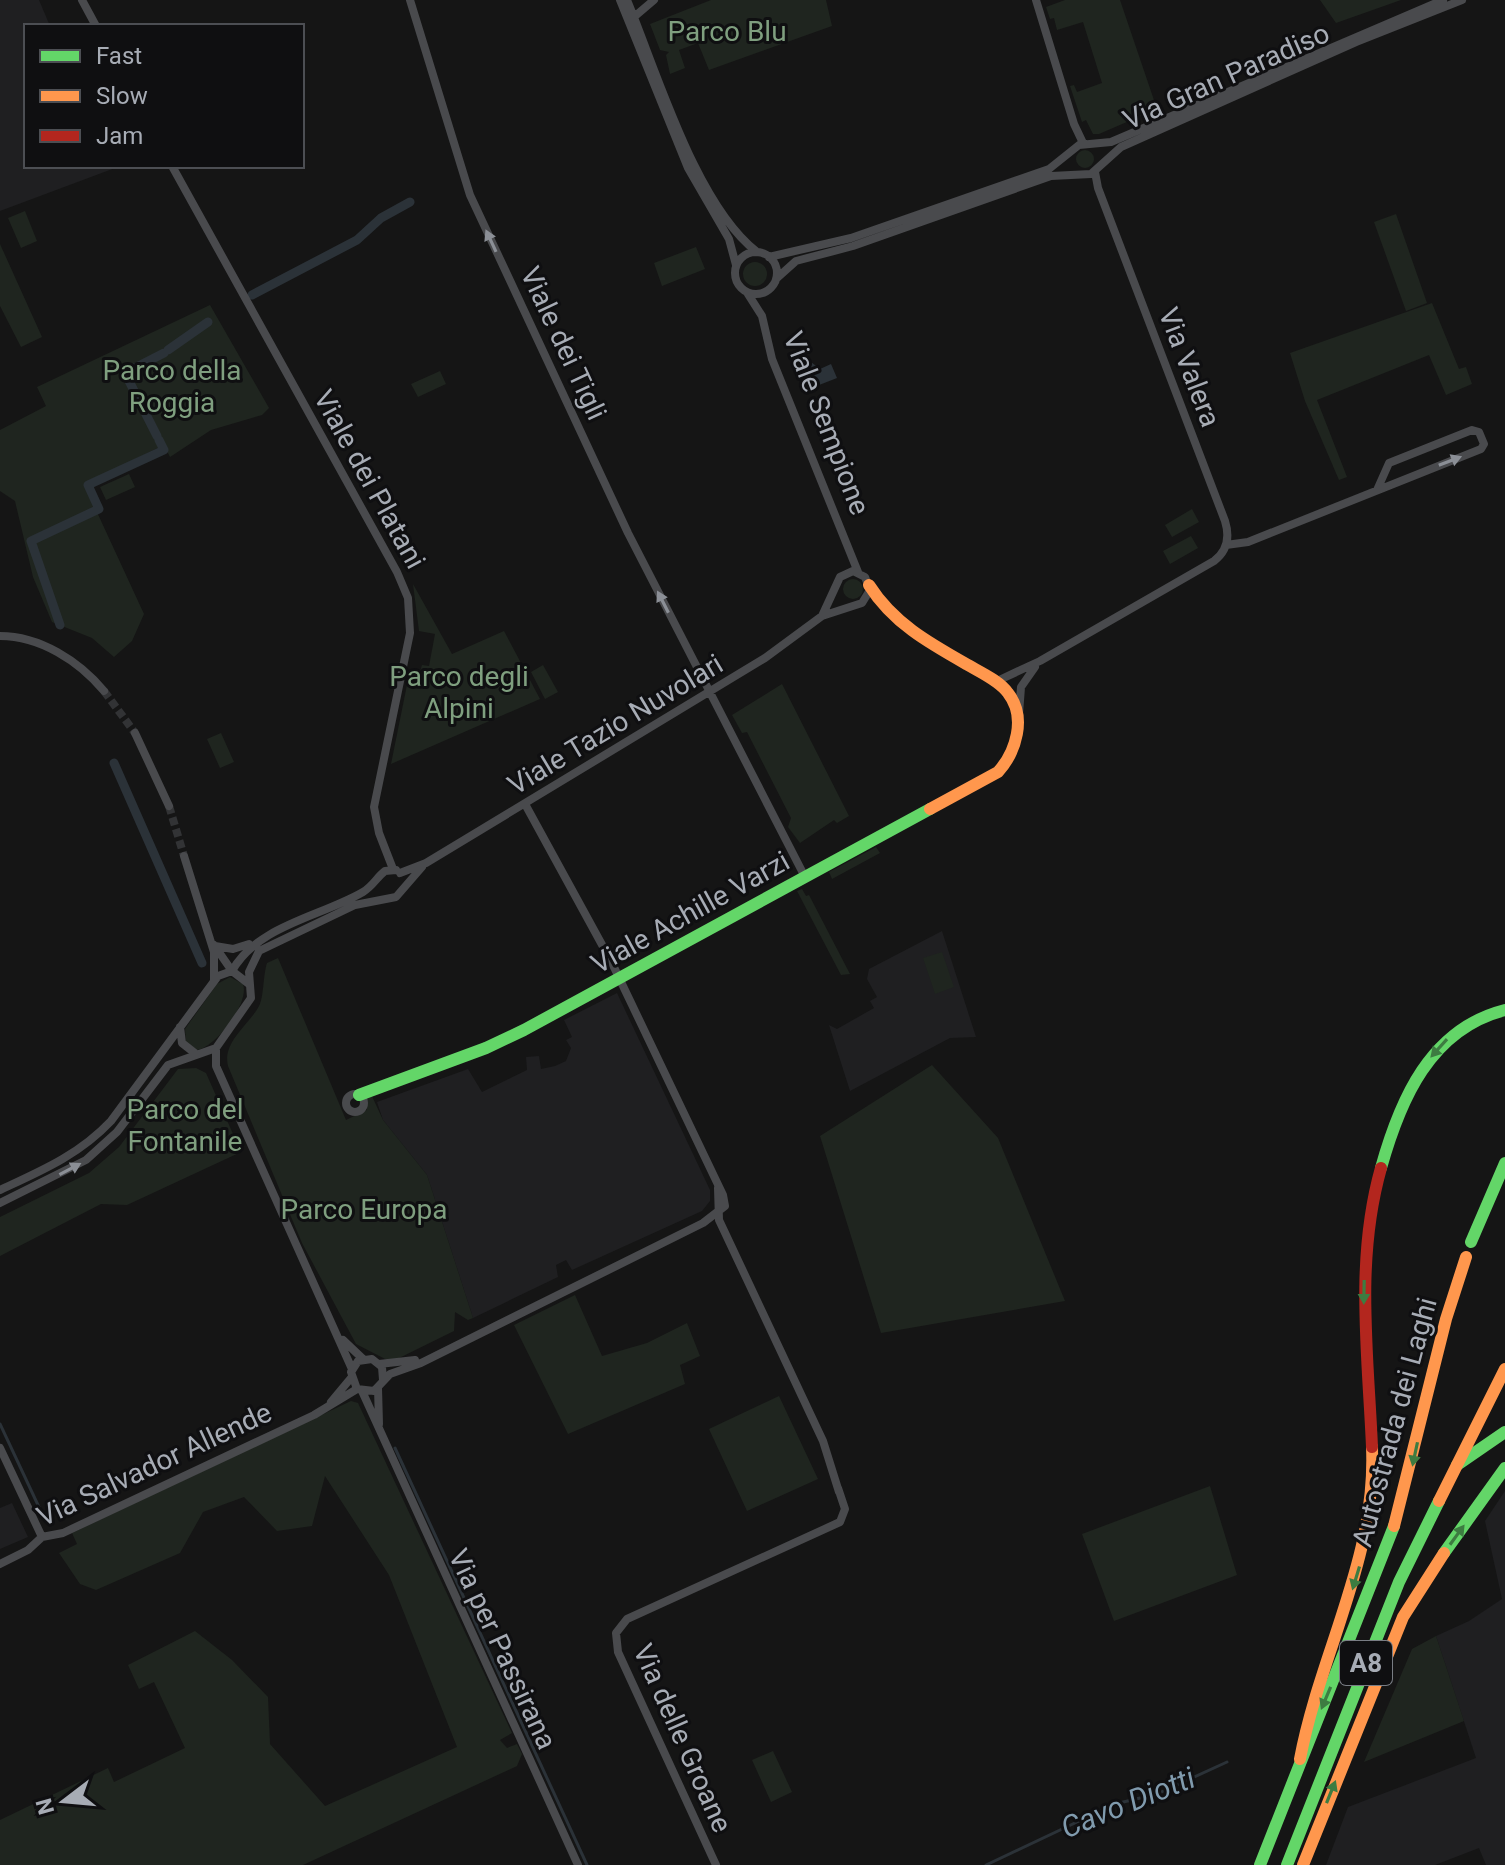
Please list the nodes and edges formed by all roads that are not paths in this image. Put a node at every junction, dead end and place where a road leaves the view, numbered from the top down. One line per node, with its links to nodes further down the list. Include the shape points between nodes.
1 (82, 0): 10 (street)
2 (410, 0): 45 (street, Viale dei Tigli, one-way to 2, via 463,180)
3 (620, 0): 21 (street, via 693,178 729,239)
4 (627, 0): 9 (street)
5 (654, 0): 9 (street)
6 (1036, 0): 11 (street)
7 (1443, 0): 12 (street, Via Gran Paradiso)
8 (1462, 0): 14 (street, Via Gran Paradiso, via 1147,135)
9 (634, 17): 19 (street, via 701,177 737,234)
10 (95, 24)
11 (1079, 145): 12 (street); 13 (street)
12 (1094, 146): 14 (street)
13 (1070, 155): 17 (street); 20 (street, via 1049,169 851,238)
14 (1100, 163): 16 (street)
15 (173, 168): 50 (street, Viale dei Platani, via 408,598 410,633 375,800)
16 (1095, 172): 17 (street); 18 (street, Via Valera)
17 (1079, 174): 18 (street, Via Valera); 22 (street, via 1051,176 796,261)
18 (1105, 205): 29 (street, Via Valera, via 1225,521)
19 (757, 252): 20 (street); 21 (street, via 744,255)
20 (769, 257): 22 (street)
21 (736, 265): 24 (street, via 736,282)
22 (777, 278): 23 (street)
23 (768, 291): 24 (street); 25 (street, Viale Sempione)
24 (748, 294): 25 (street, Viale Sempione)
25 (762, 316): 30 (street, Viale Sempione, via 772,359)
26 (1386, 466): 27 (street); 27 (street, one-way to 26, via 1481,449 1479,432 1472,430); 28 (street)
27 (1395, 483): 28 (street)
28 (1377, 490): 29 (street, via 1248,542)
29 (1226, 545): 40 (street, via 1214,561)
30 (847, 547): 31 (street, Viale Sempione); 32 (street, Viale Sempione)
31 (858, 572): 32 (street); 33 (street)
32 (844, 573): 34 (street)
33 (869, 585): 35 (street); 37 (main road)
34 (835, 591): 36 (street); 38 (street, Viale Tazio Nuvolari)
35 (862, 603): 36 (street); 37 (street)
36 (849, 606): 38 (street, Viale Tazio Nuvolari)
37 (884, 606): 41 (main road)
38 (822, 616): 45 (street, Viale Tazio Nuvolari)
39 (0, 636): 43 (street, via 28,640 64,656)
40 (1040, 661): 41 (street); 42 (street)
41 (995, 682): 44 (main road)
42 (1021, 687): 44 (street); 47 (street, Viale Achille Varzi)
43 (104, 691)
44 (1008, 692): 47 (main road)
45 (709, 693): 48 (street, Viale Tazio Nuvolari); 55 (street, Viale dei Tigli)
46 (135, 733): 49 (street)
47 (1018, 736): 55 (main road, Viale Achille Varzi, via 1013,755 998,772)
48 (525, 804): 52 (street, Viale Tazio Nuvolari); 62 (street)
49 (169, 806)
50 (381, 840): 53 (street, Viale dei Platani); 54 (street, Viale dei Platani)
51 (184, 856): 58 (street)
52 (426, 863): 53 (street, Viale Tazio Nuvolari); 56 (street, Viale Tazio Nuvolari)
53 (397, 871): 54 (street); 56 (street)
54 (380, 876): 57 (street, via 380,892); 59 (street, via 364,891)
55 (805, 877): 62 (main road, Viale Achille Varzi)
56 (405, 883): 57 (street, via 400,895)
57 (387, 897): 64 (street, via 355,905 266,946 253,958)
58 (209, 937): 60 (street); 63 (street)
59 (256, 942): 60 (street, via 233,949); 61 (street)
60 (215, 946): 61 (street)
61 (232, 971): 63 (street); 64 (street)
62 (619, 978): 70 (main road, Viale Achille Varzi, via 486,1048); 74 (street, via 718,1188)
63 (214, 981): 66 (street)
64 (249, 984): 67 (street, via 251,998)
65 (1505, 1010): 93 (main road, one-way to 93, via 1468,1023 1431,1055 1399,1112 1381,1165 1364,1277 1371,1502 1362,1558 1307,1713)
66 (180, 1026): 68 (street, via 182,1043); 72 (street, via 90,1142)
67 (216, 1048): 68 (street); 69 (street)
68 (200, 1055): 69 (street); 73 (street, one-way to 68, via 86,1160 117,1132 168,1065)
69 (216, 1066): 77 (street)
70 (359, 1095)
71 (1505, 1163): 75 (main road)
72 (0, 1190)
73 (0, 1203)
74 (718, 1211): 78 (street); 95 (street, Via delle Groane, via 823,1441 843,1514 834,1525 627,1619 616,1633 618,1652)
75 (1471, 1242)
76 (1466, 1257): 93 (main road, Autostrada dei Laghi / A8, one-way to 93, via 1402,1507)
77 (338, 1333): 79 (street); 82 (street)
78 (435, 1355): 80 (street); 83 (street)
79 (363, 1359): 80 (street); 82 (street)
80 (379, 1364): 83 (street)
81 (1505, 1369): 89 (main road, Autostrada dei Laghi / A8)
82 (351, 1374): 84 (street); 85 (street, Via Salvador Allende)
83 (380, 1384): 84 (street); 88 (street, Via per Passirana, via 378,1417)
84 (360, 1390): 85 (street, Via Salvador Allende); 88 (street, Via per Passirana)
85 (328, 1406): 91 (street, Via Salvador Allende, via 63,1533)
86 (1505, 1432): 89 (main road)
87 (0, 1448): 91 (street)
88 (388, 1451): 94 (street, Via per Passirana)
89 (1455, 1466): 97 (main road, Autostrada dei Laghi / A8, via 1399,1582)
90 (1505, 1468): 98 (main road, one-way to 90, via 1399,1624)
91 (42, 1537): 92 (street, Via Salvador Allende)
92 (0, 1564)
93 (1300, 1759): 96 (main road, Autostrada dei Laghi / A8)
94 (578, 1865)
95 (716, 1865)
96 (1260, 1865)
97 (1287, 1865)
98 (1303, 1865)

